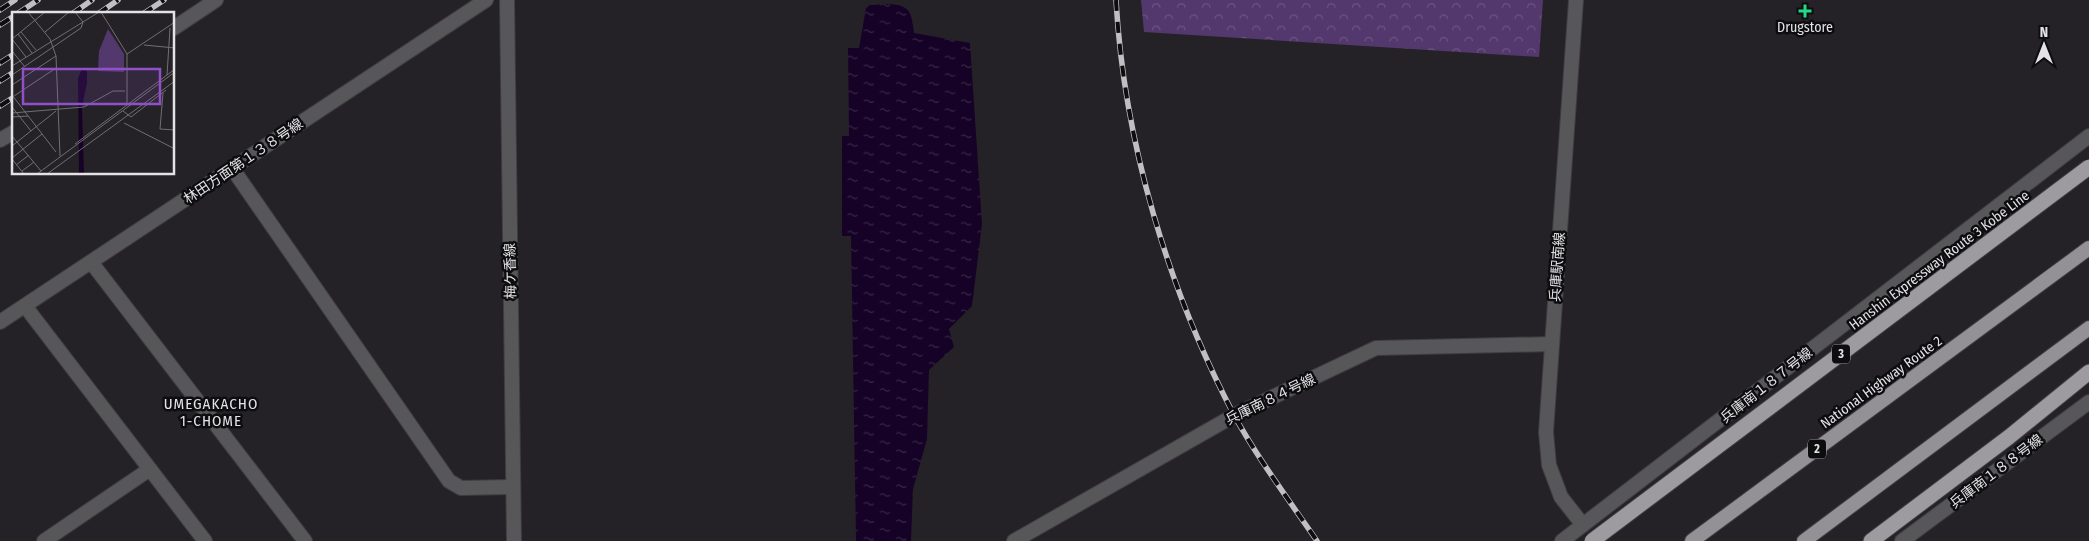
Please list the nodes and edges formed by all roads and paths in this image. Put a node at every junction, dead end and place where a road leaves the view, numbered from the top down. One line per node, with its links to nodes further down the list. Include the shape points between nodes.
1 (216, 0): 5 (street)
2 (486, 0): 10 (street, 林田方面第１３８号線)
3 (507, 0): 20 (street, 梅ケ香線)
4 (1576, 0): 16 (street, 兵庫駅南線)
5 (175, 27)
6 (12, 133): 8 (street)
7 (2089, 136): 21 (street, 兵庫南１８７号線)
8 (0, 140)
9 (2089, 167): 28 (highway, Hanshin Expressway Route 3 Kobe Line / 3, bridge)
10 (232, 168): 12 (street, 林田方面第１３８号線); 20 (street, via 449,481 461,488)
11 (2089, 248): 29 (highway, National Highway Route 2 / 2)
12 (91, 262): 13 (street, 林田方面第１３８号線); 24 (street)
13 (25, 306): 14 (street, 林田方面第１３８号線); 19 (street)
14 (0, 322)
15 (2089, 328): 30 (highway)
16 (1552, 344): 21 (street, 兵庫駅南線, via 1546,432 1549,466 1561,497); 26 (street, 兵庫南８４号線, via 1376,348 1235,415)
17 (2089, 372): 31 (highway, via 2010,437)
18 (2089, 402): 32 (street, 兵庫南１８８号線)
19 (150, 469): 22 (street); 23 (street)
20 (513, 488): 25 (street, 梅ケ香線)
21 (1583, 526): 27 (street, 兵庫南１８７号線)
22 (44, 541)
23 (205, 541)
24 (305, 541)
25 (514, 541)
26 (1014, 541)
27 (1562, 541)
28 (1592, 541)
29 (1692, 541)
30 (1804, 541)
31 (1871, 541)
32 (1902, 541)

